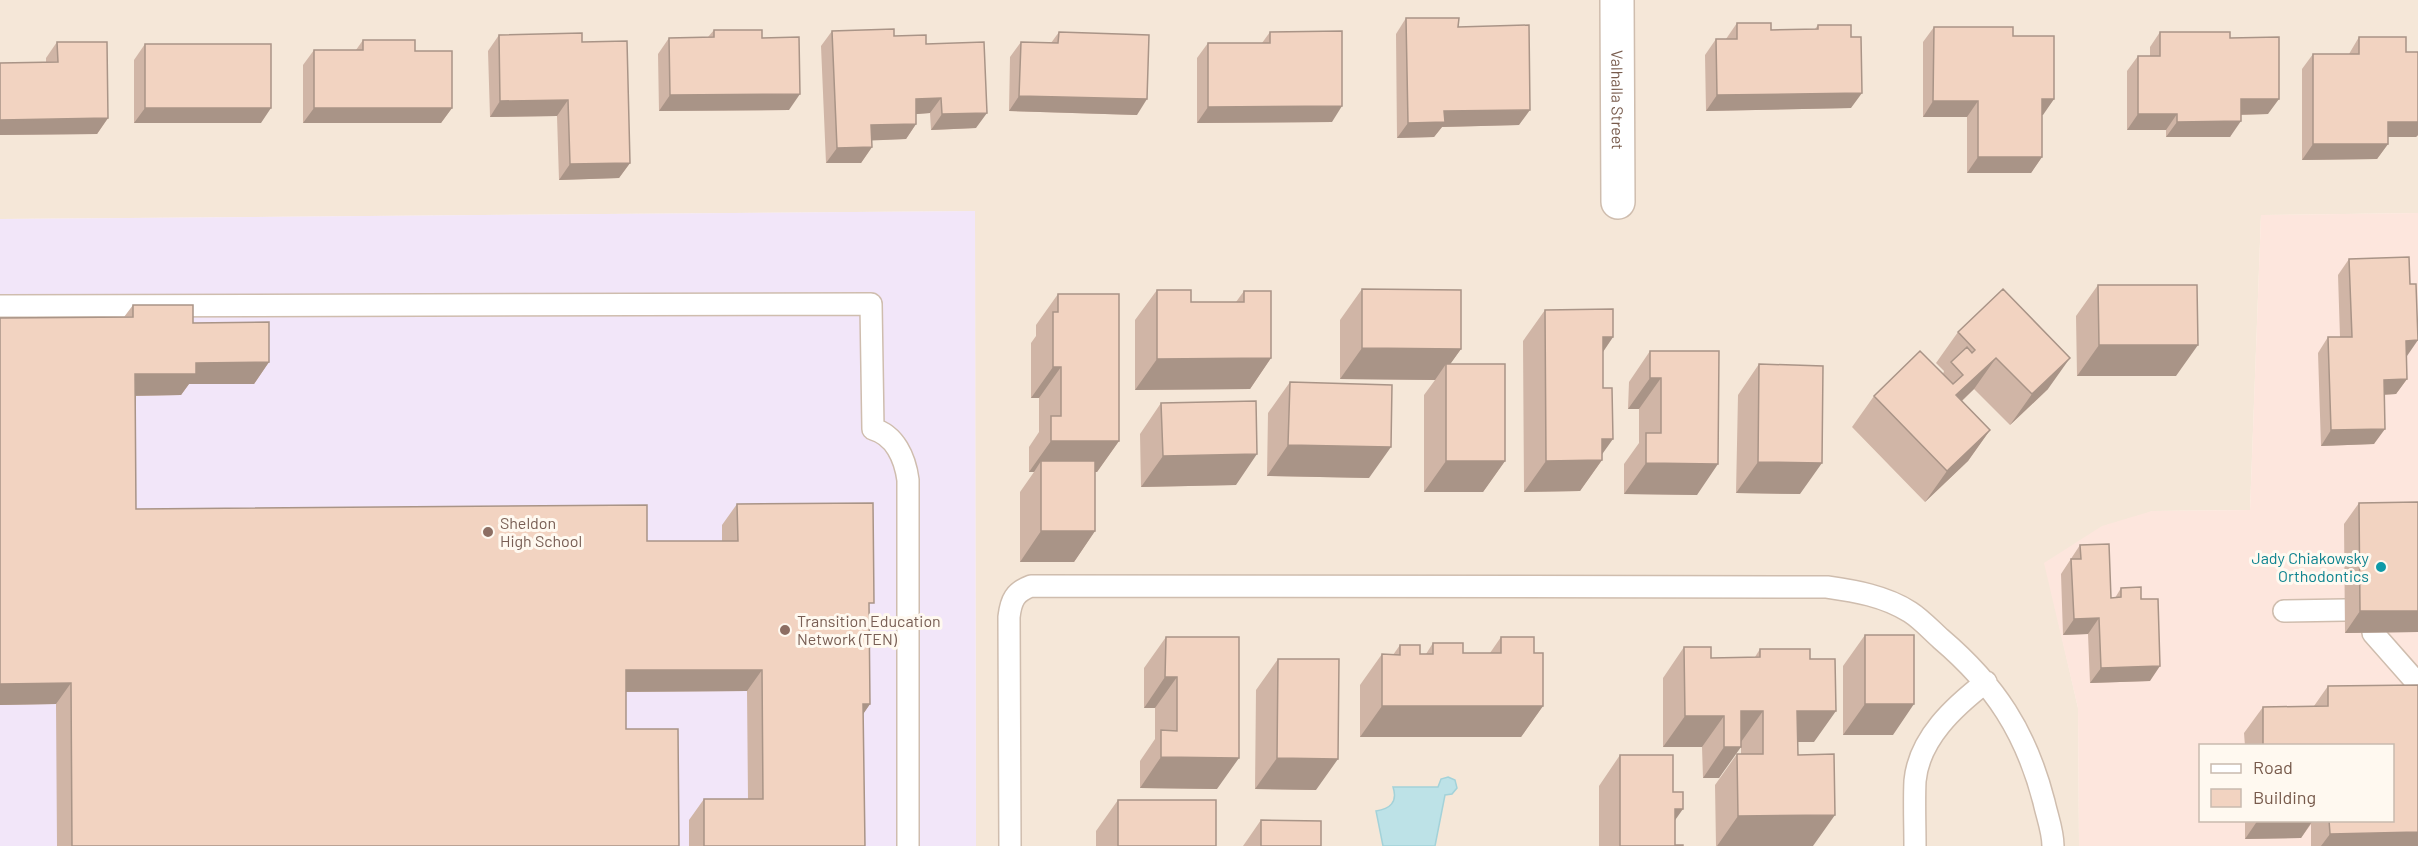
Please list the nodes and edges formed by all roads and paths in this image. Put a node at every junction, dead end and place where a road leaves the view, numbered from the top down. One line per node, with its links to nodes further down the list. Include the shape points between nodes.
1 (1617, 0): 2 (street, Valhalla Street)
2 (1618, 202)
3 (0, 306): 9 (lane, via 872,304 873,429 887,435 897,449 908,480)
4 (2345, 610): 5 (lane)
5 (2284, 611)
6 (2373, 633): 8 (lane)
7 (1986, 682): 10 (lane, via 1971,664 1910,612 1884,599 1827,587 1031,586 1019,590 1014,597 1009,617); 11 (lane, via 1957,704 1937,729 1918,764); 12 (lane, via 2012,718 2037,778)
8 (2418, 684)
9 (908, 846)
10 (1010, 846)
11 (1915, 846)
12 (2053, 846)

